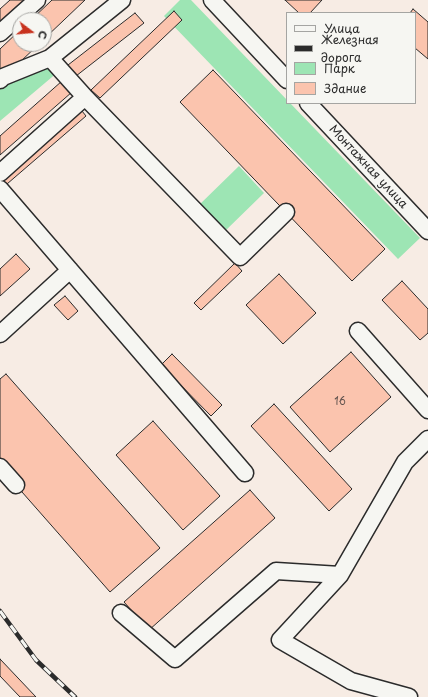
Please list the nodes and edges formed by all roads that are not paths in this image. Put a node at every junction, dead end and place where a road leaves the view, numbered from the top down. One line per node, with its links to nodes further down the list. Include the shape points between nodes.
1 (37, 0): 4 (street)
2 (122, 0): 5 (street)
3 (212, 0): 6 (street)
4 (0, 33)
5 (50, 58): 7 (street); 8 (street)
6 (286, 79)
7 (0, 80)
8 (85, 97): 10 (street); 12 (street, via 240,257)
9 (309, 104): 13 (street, Монтажная улица)
10 (0, 173)
11 (0, 190): 14 (street)
12 (286, 212)
13 (428, 231)
14 (70, 270): 16 (street); 20 (street)
15 (358, 330): 17 (street)
16 (0, 334)
17 (428, 410)
18 (428, 439): 22 (street, via 405,462)
19 (0, 467): 21 (street)
20 (245, 473)
21 (16, 485)
22 (340, 575): 23 (street, via 276,571 175,659); 24 (street, via 280,640 351,681)
23 (121, 613)
24 (409, 697)

